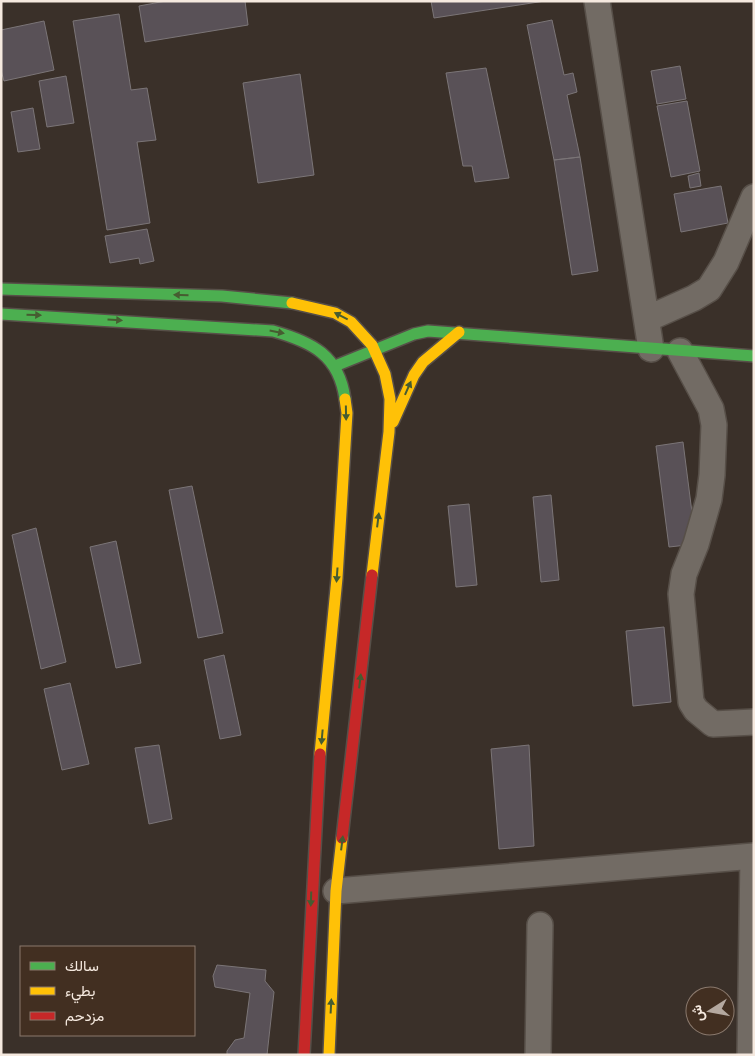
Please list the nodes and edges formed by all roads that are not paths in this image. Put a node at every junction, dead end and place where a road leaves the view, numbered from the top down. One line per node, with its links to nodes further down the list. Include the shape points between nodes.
1 (597, 1): 5 (street)
2 (754, 197): 5 (street, via 726,262 709,289)
3 (1, 289): 8 (street, one-way to 3, via 350,320 319,307 208,296)
4 (1, 314): 11 (street, one-way to 11, via 273,331 313,344)
5 (647, 319): 7 (street)
6 (458, 332): 7 (street); 8 (street, via 414,334); 12 (street, one-way to 6, via 422,362)
7 (651, 349): 9 (street)
8 (375, 350): 11 (street); 12 (street, via 389,394)
9 (680, 351): 10 (street); 13 (street, via 710,409 714,425 709,499 684,574 681,594 691,702 713,724)
10 (753, 359)
11 (335, 366): 17 (street, one-way to 17, via 346,397 347,413 321,745)
12 (388, 432): 15 (street, one-way to 12)
13 (754, 722)
14 (753, 856): 15 (street); 20 (street)
15 (336, 891): 18 (street, one-way to 15)
16 (540, 925): 19 (street)
17 (304, 1055)
18 (329, 1055)
19 (538, 1055)
20 (750, 1055)

